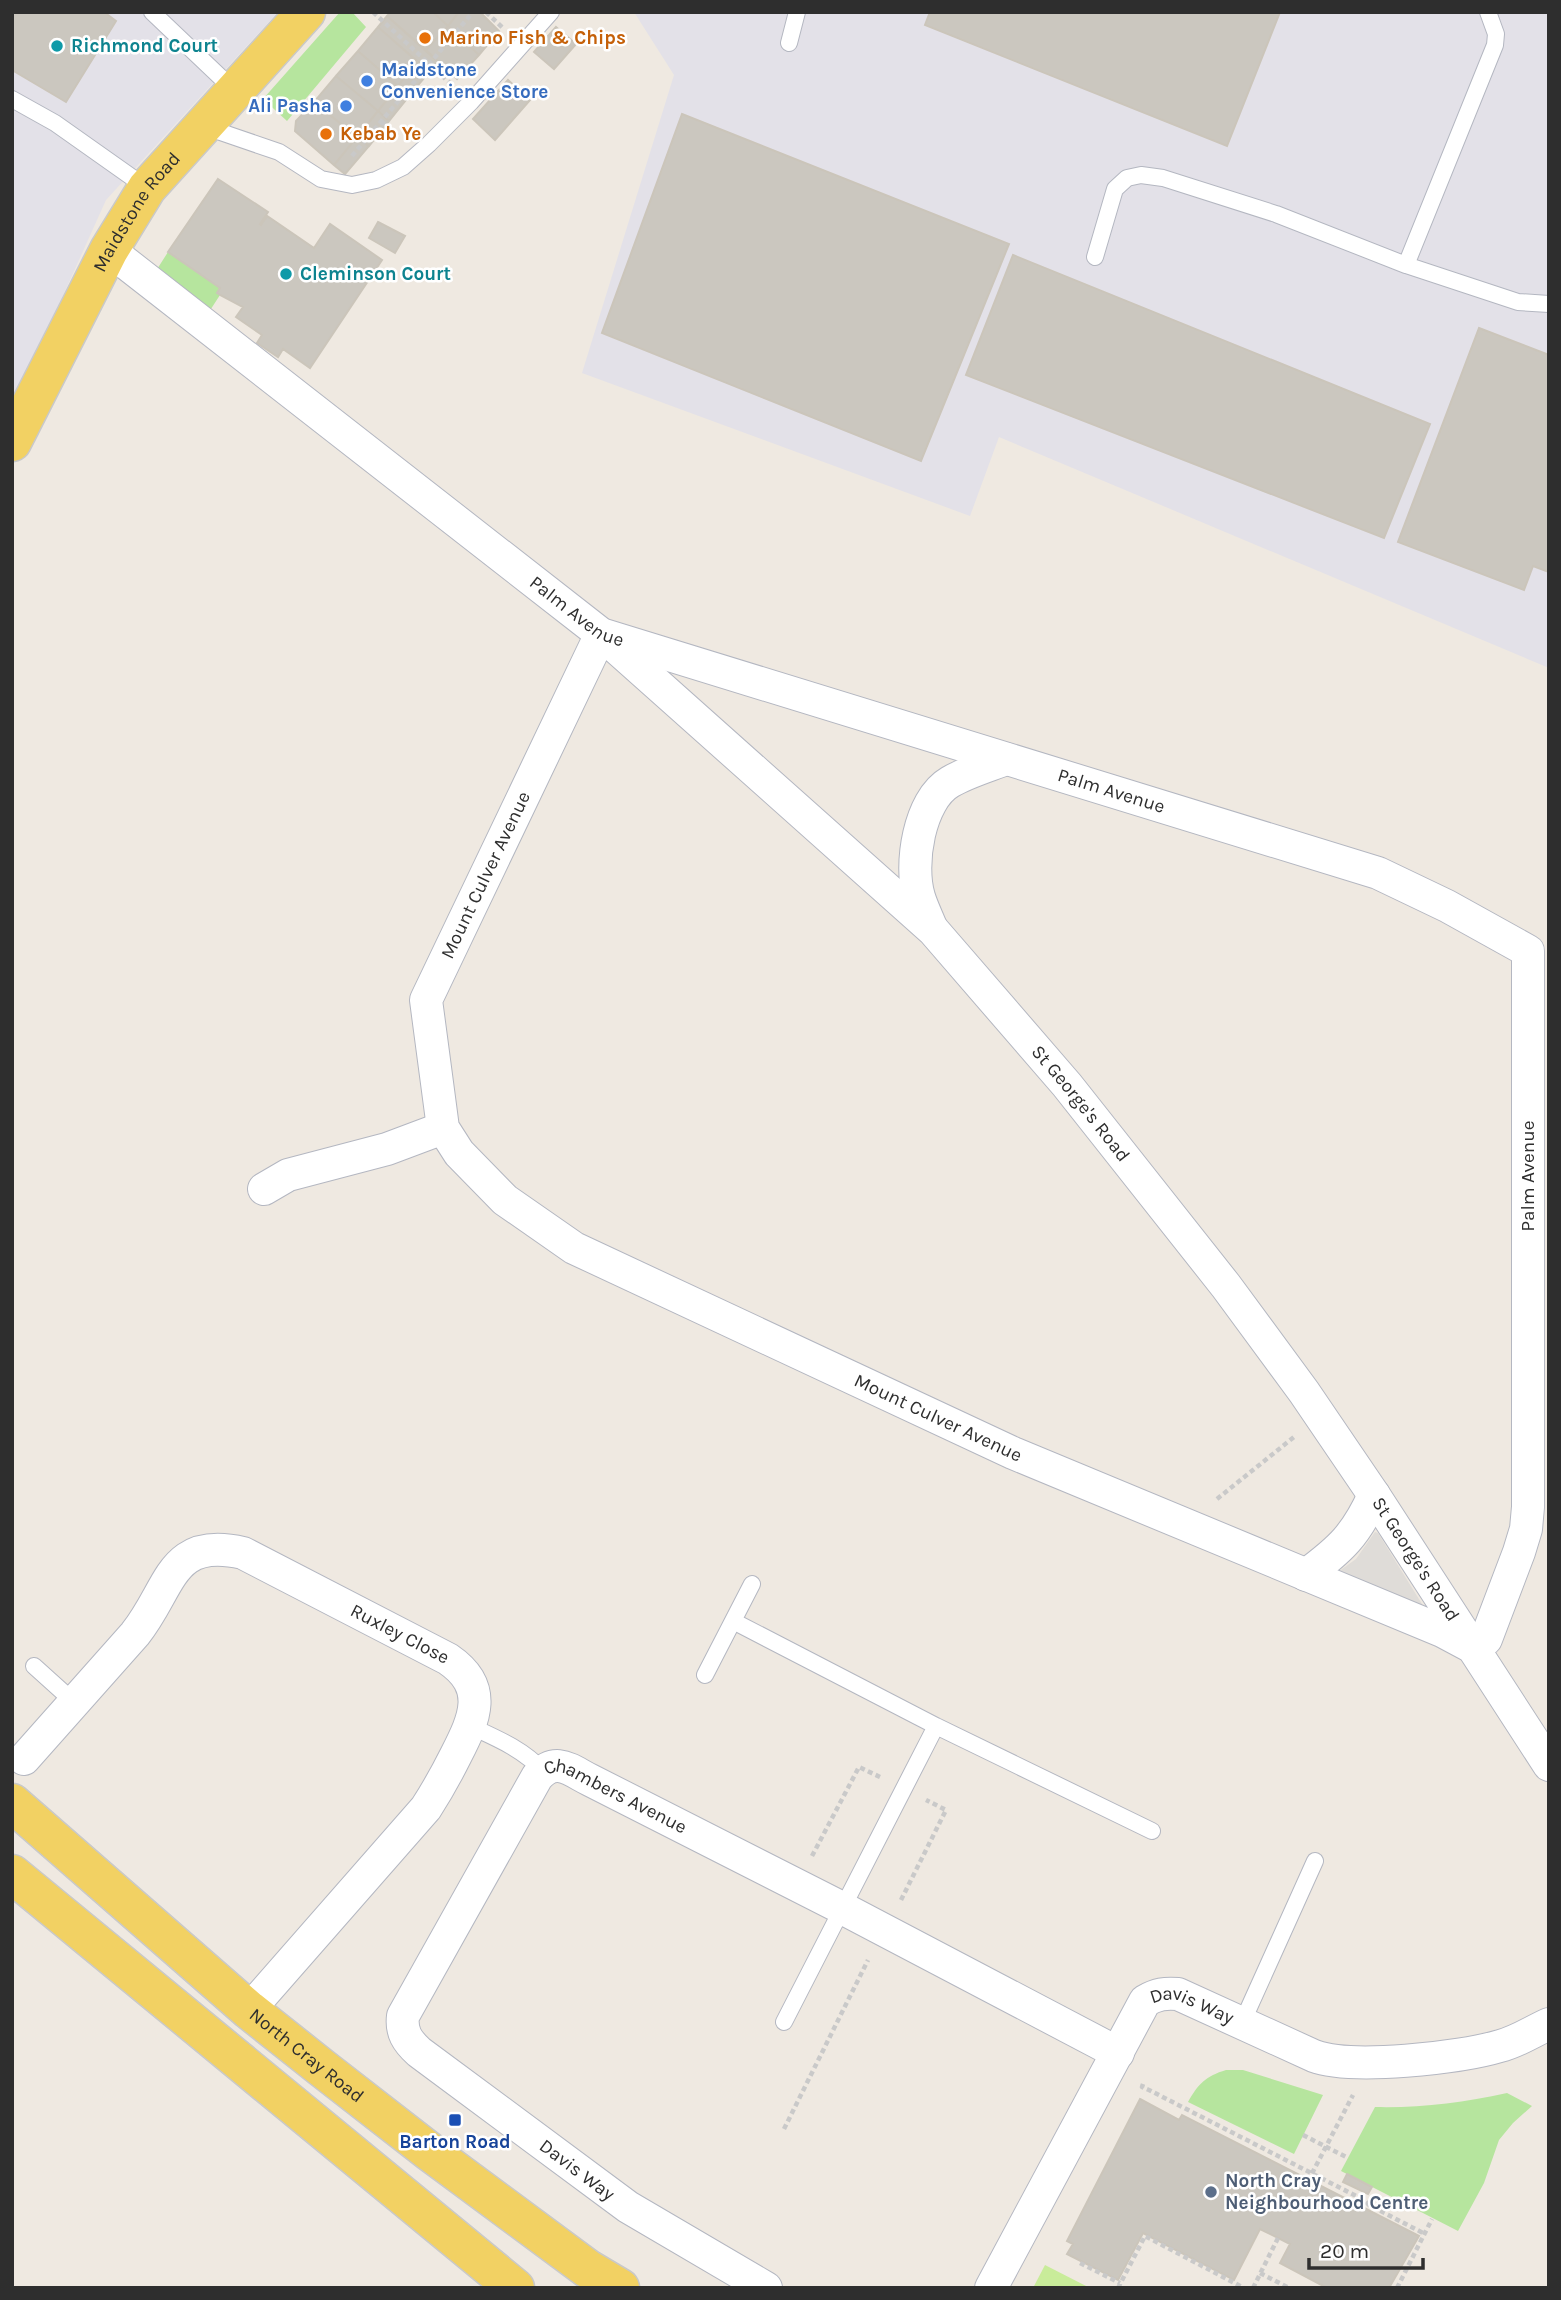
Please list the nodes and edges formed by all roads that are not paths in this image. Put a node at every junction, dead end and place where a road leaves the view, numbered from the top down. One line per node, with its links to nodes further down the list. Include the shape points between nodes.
1 (152, 12): 7 (lane)
2 (306, 12): 7 (main road, Maidstone Road)
3 (551, 12): 9 (lane, via 471,103 403,167 376,180 352,185 321,179 279,152)
4 (797, 12): 6 (lane)
5 (1489, 12): 13 (lane, via 1496,34 1494,45)
6 (789, 43)
7 (234, 91): 9 (main road, Maidstone Road)
8 (12, 99): 10 (lane)
9 (203, 126): 10 (main road, Maidstone Road)
10 (147, 188): 11 (main road, Maidstone Road)
11 (109, 250): 15 (main road, Maidstone Road); 16 (street, Palm Avenue)
12 (1096, 257): 13 (lane, via 1115,189 1126,178 1141,175 1276,214)
13 (1406, 265): 14 (lane, via 1518,302)
14 (1549, 304)
15 (12, 442)
16 (601, 634): 17 (street, Palm Avenue); 18 (street, St George's Road); 20 (street, Mount Culver Avenue, via 426,1000)
17 (1006, 759): 18 (street, via 949,782 934,797 922,822 916,850 918,895); 19 (street, Palm Avenue, via 1378,873 1447,905)
18 (933, 930): 22 (street, St George's Road, via 1067,1085 1217,1275)
19 (1538, 958): 26 (street, Palm Avenue, via 1528,1507 1519,1552 1486,1639)
20 (443, 1129): 21 (street, via 288,1175); 23 (street, Mount Culver Avenue, via 505,1200 574,1248 1013,1453)
21 (264, 1189)
22 (1374, 1495): 23 (street, via 1353,1535); 26 (street, St George's Road)
23 (1306, 1575): 26 (street, Mount Culver Avenue)
24 (752, 1584): 25 (lane)
25 (733, 1621): 28 (lane); 31 (lane)
26 (1472, 1647): 33 (street, St George's Road)
27 (34, 1666): 29 (lane)
28 (705, 1675)
29 (75, 1703): 30 (street, Ruxley Close, via 144,1624 173,1572 192,1554 212,1548 243,1553 462,1668 471,1682 475,1704); 32 (street, Ruxley Close)
30 (470, 1726): 34 (lane, via 531,1757); 40 (street, Ruxley Close, via 426,1808)
31 (936, 1726): 36 (lane); 39 (lane)
32 (24, 1759)
33 (1549, 1765)
34 (543, 1771): 39 (street, Chambers Avenue, via 550,1766 566,1768); 44 (street, Chambers Avenue, via 402,2016)
35 (12, 1803): 40 (main road, North Cray Road)
36 (1152, 1831)
37 (1315, 1861): 42 (lane)
38 (12, 1874): 46 (main road)
39 (842, 1908): 41 (lane); 45 (street, Chambers Avenue)
40 (249, 2010): 47 (main road, North Cray Road, via 430,2152)
41 (784, 2022)
42 (1242, 2023): 43 (street, Davis Way, via 1324,2060 1360,2061 1424,2059 1501,2046); 45 (street, Davis Way, via 1166,1993 1146,2001)
43 (1549, 2024)
44 (403, 2033): 48 (street, Davis Way, via 419,2052 628,2207)
45 (1118, 2053): 49 (street, Davis Way)
46 (515, 2288)
47 (620, 2288)
48 (766, 2288)
49 (990, 2288)

